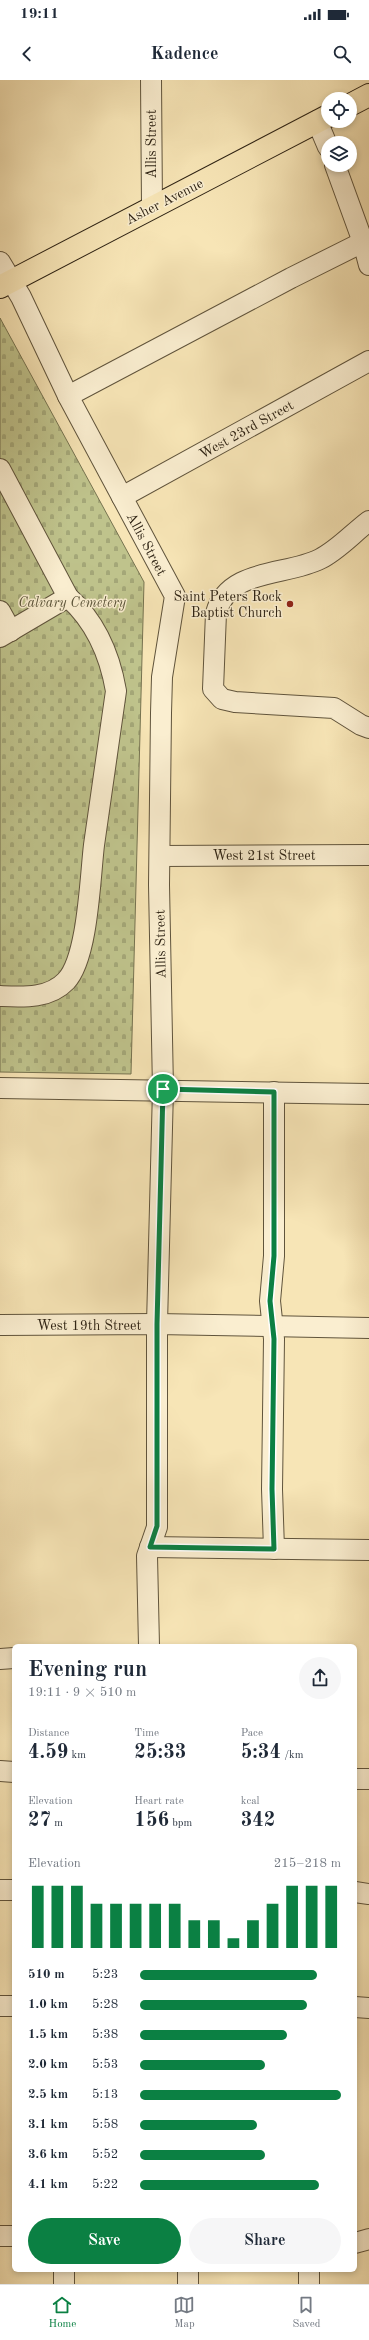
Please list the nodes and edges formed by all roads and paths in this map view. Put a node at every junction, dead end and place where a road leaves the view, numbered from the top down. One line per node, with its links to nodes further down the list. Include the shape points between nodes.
1 (151, 80): 6 (street, Allis Street)
2 (369, 96): 3 (main road)
3 (357, 102)
4 (321, 120): 6 (main road, Asher Avenue)
5 (338, 172): 7 (street)
6 (152, 207): 10 (main road, Asher Avenue)
7 (363, 242): 9 (street); 12 (street)
8 (0, 262): 10 (street, Allis Street)
9 (369, 265)
10 (5, 284): 12 (street, Allis Street, via 22,297)
11 (369, 361): 14 (street, West 23rd Street)
12 (68, 396): 14 (street, Allis Street)
13 (0, 470): 16 (street)
14 (122, 497): 21 (street, Allis Street, via 175,596 162,677)
15 (369, 521): 19 (street, via 321,558 305,565 254,576 237,586 219,602 216,613 213,689 222,699 235,702 334,708)
16 (68, 597): 18 (street); 22 (street, via 82,611 104,646 112,667 116,691 85,923 77,963 65,982 40,996)
17 (0, 611): 18 (street)
18 (5, 634)
19 (369, 728)
20 (369, 855): 21 (street, West 21st Street)
21 (160, 856): 24 (street, Allis Street)
22 (0, 996)
23 (0, 1088): 24 (street)
24 (163, 1089): 25 (street); 27 (street, Allis Street)
25 (274, 1092): 26 (street); 29 (street, via 274,1256 270,1301)
26 (369, 1094)
27 (157, 1324): 28 (street, West 19th Street); 29 (street, West 19th Street); 31 (street, Allis Street, via 157,1526)
28 (0, 1325)
29 (272, 1326): 30 (street, West 19th Street); 32 (street)
30 (369, 1328)
31 (150, 1547): 32 (street); 34 (street, Allis Street, via 146,1562)
32 (274, 1549): 33 (street)
33 (369, 1550)
34 (149, 1644)
35 (12, 1658): 36 (street)
36 (0, 1659)
37 (0, 1771): 38 (street)
38 (12, 1772)
39 (357, 1779): 40 (street)
40 (369, 1779)
41 (0, 1890): 42 (street)
42 (12, 1890)
43 (357, 1892): 44 (street)
44 (369, 1894)
45 (0, 2006): 46 (street)
46 (12, 2006)
47 (357, 2007): 48 (street)
48 (369, 2008)
49 (0, 2236): 50 (street)
50 (12, 2236)
51 (369, 2239): 52 (street)
52 (357, 2242)
53 (64, 2272): 56 (street)
54 (188, 2272): 57 (street)
55 (309, 2272): 58 (street)
56 (64, 2284)
57 (188, 2284)
58 (309, 2284)

